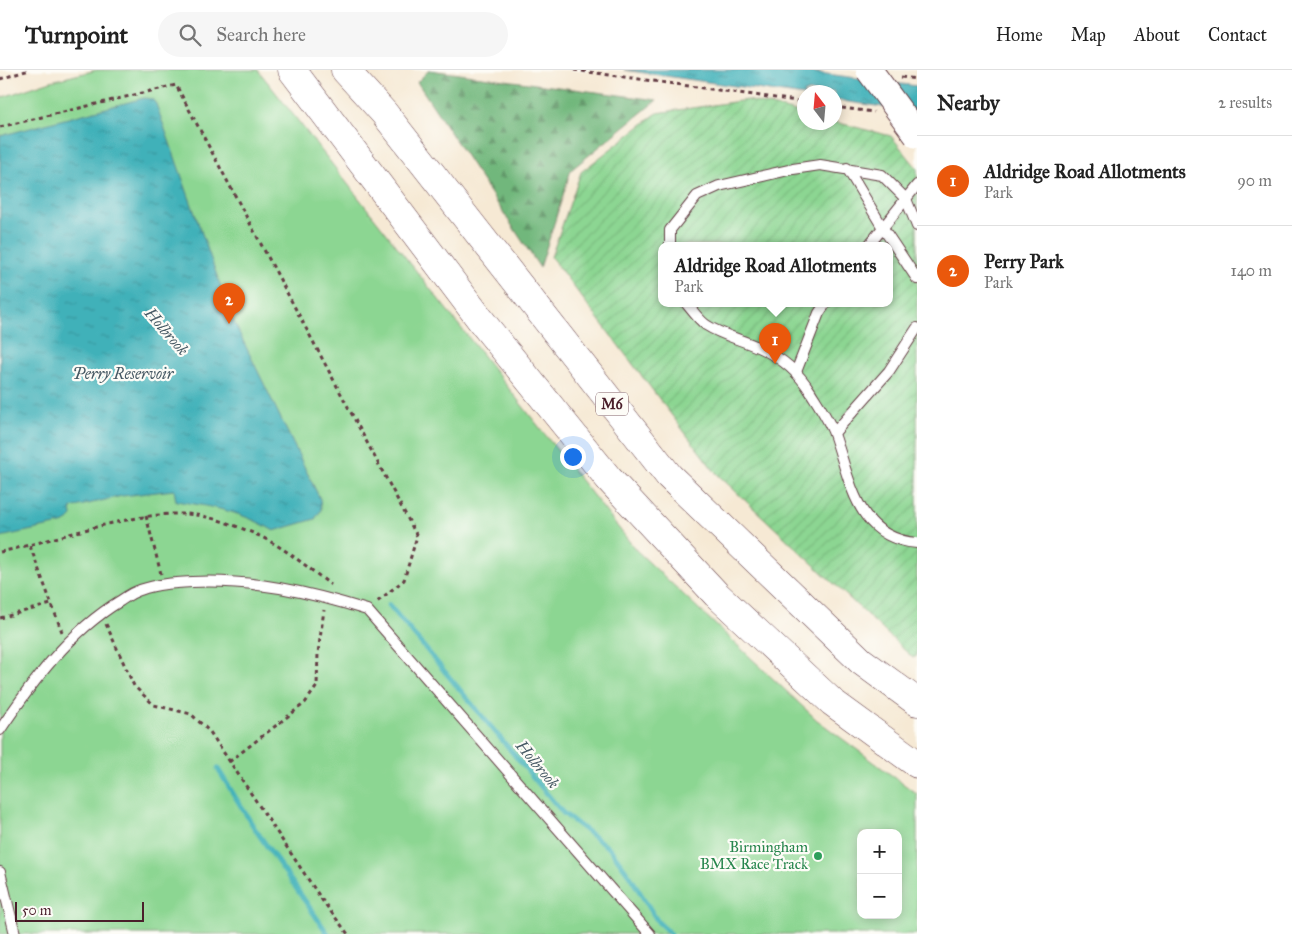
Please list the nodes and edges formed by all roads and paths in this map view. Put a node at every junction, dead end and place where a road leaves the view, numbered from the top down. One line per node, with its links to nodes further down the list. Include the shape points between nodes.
1 (29, 70): 6 (path)
2 (292, 70): 42 (highway, via 486,327 608,479 716,594 832,702)
3 (345, 70): 39 (highway, M6, via 384,113 668,476 861,661)
4 (574, 70): 7 (path)
5 (869, 70): 9 (street, bridge)
6 (0, 79)
7 (797, 101)
8 (0, 127): 35 (path, via 176,85 417,536 404,580)
9 (917, 135)
10 (847, 168): 12 (lane, via 882,175); 14 (lane); 15 (lane, via 820,165 719,186 697,196 680,214 670,230)
11 (917, 185): 12 (lane)
12 (906, 199): 13 (lane); 14 (lane)
13 (917, 226)
14 (883, 228): 16 (lane); 17 (lane)
15 (670, 242)
16 (871, 242)
17 (892, 242)
18 (893, 243): 19 (lane)
19 (917, 280)
20 (690, 307): 23 (lane, via 706,325 763,349)
21 (824, 307): 23 (lane)
22 (917, 328): 24 (lane, via 889,371)
23 (796, 372): 25 (lane)
24 (846, 416): 25 (lane); 26 (lane)
25 (825, 417): 26 (lane)
26 (834, 433): 28 (lane, via 843,465 867,519 880,531)
27 (146, 516): 29 (path); 31 (path); 32 (path, via 188,514 256,534)
28 (917, 543)
29 (30, 546): 30 (path); 34 (path)
30 (0, 552)
31 (163, 584): 33 (lane, via 221,581); 36 (lane, via 138,590)
32 (335, 588)
33 (326, 597): 35 (lane); 41 (path, via 317,686 305,703)
34 (51, 604): 37 (path); 38 (path)
35 (367, 610): 46 (lane)
36 (101, 613): 38 (lane); 41 (path, via 134,686 154,705 191,714 210,732)
37 (0, 618)
38 (66, 645): 40 (lane)
39 (917, 702)
40 (0, 730)
41 (229, 762): 45 (path)
42 (917, 764)
43 (0, 872): 44 (lane)
44 (15, 934)
45 (348, 934)
46 (650, 934)

